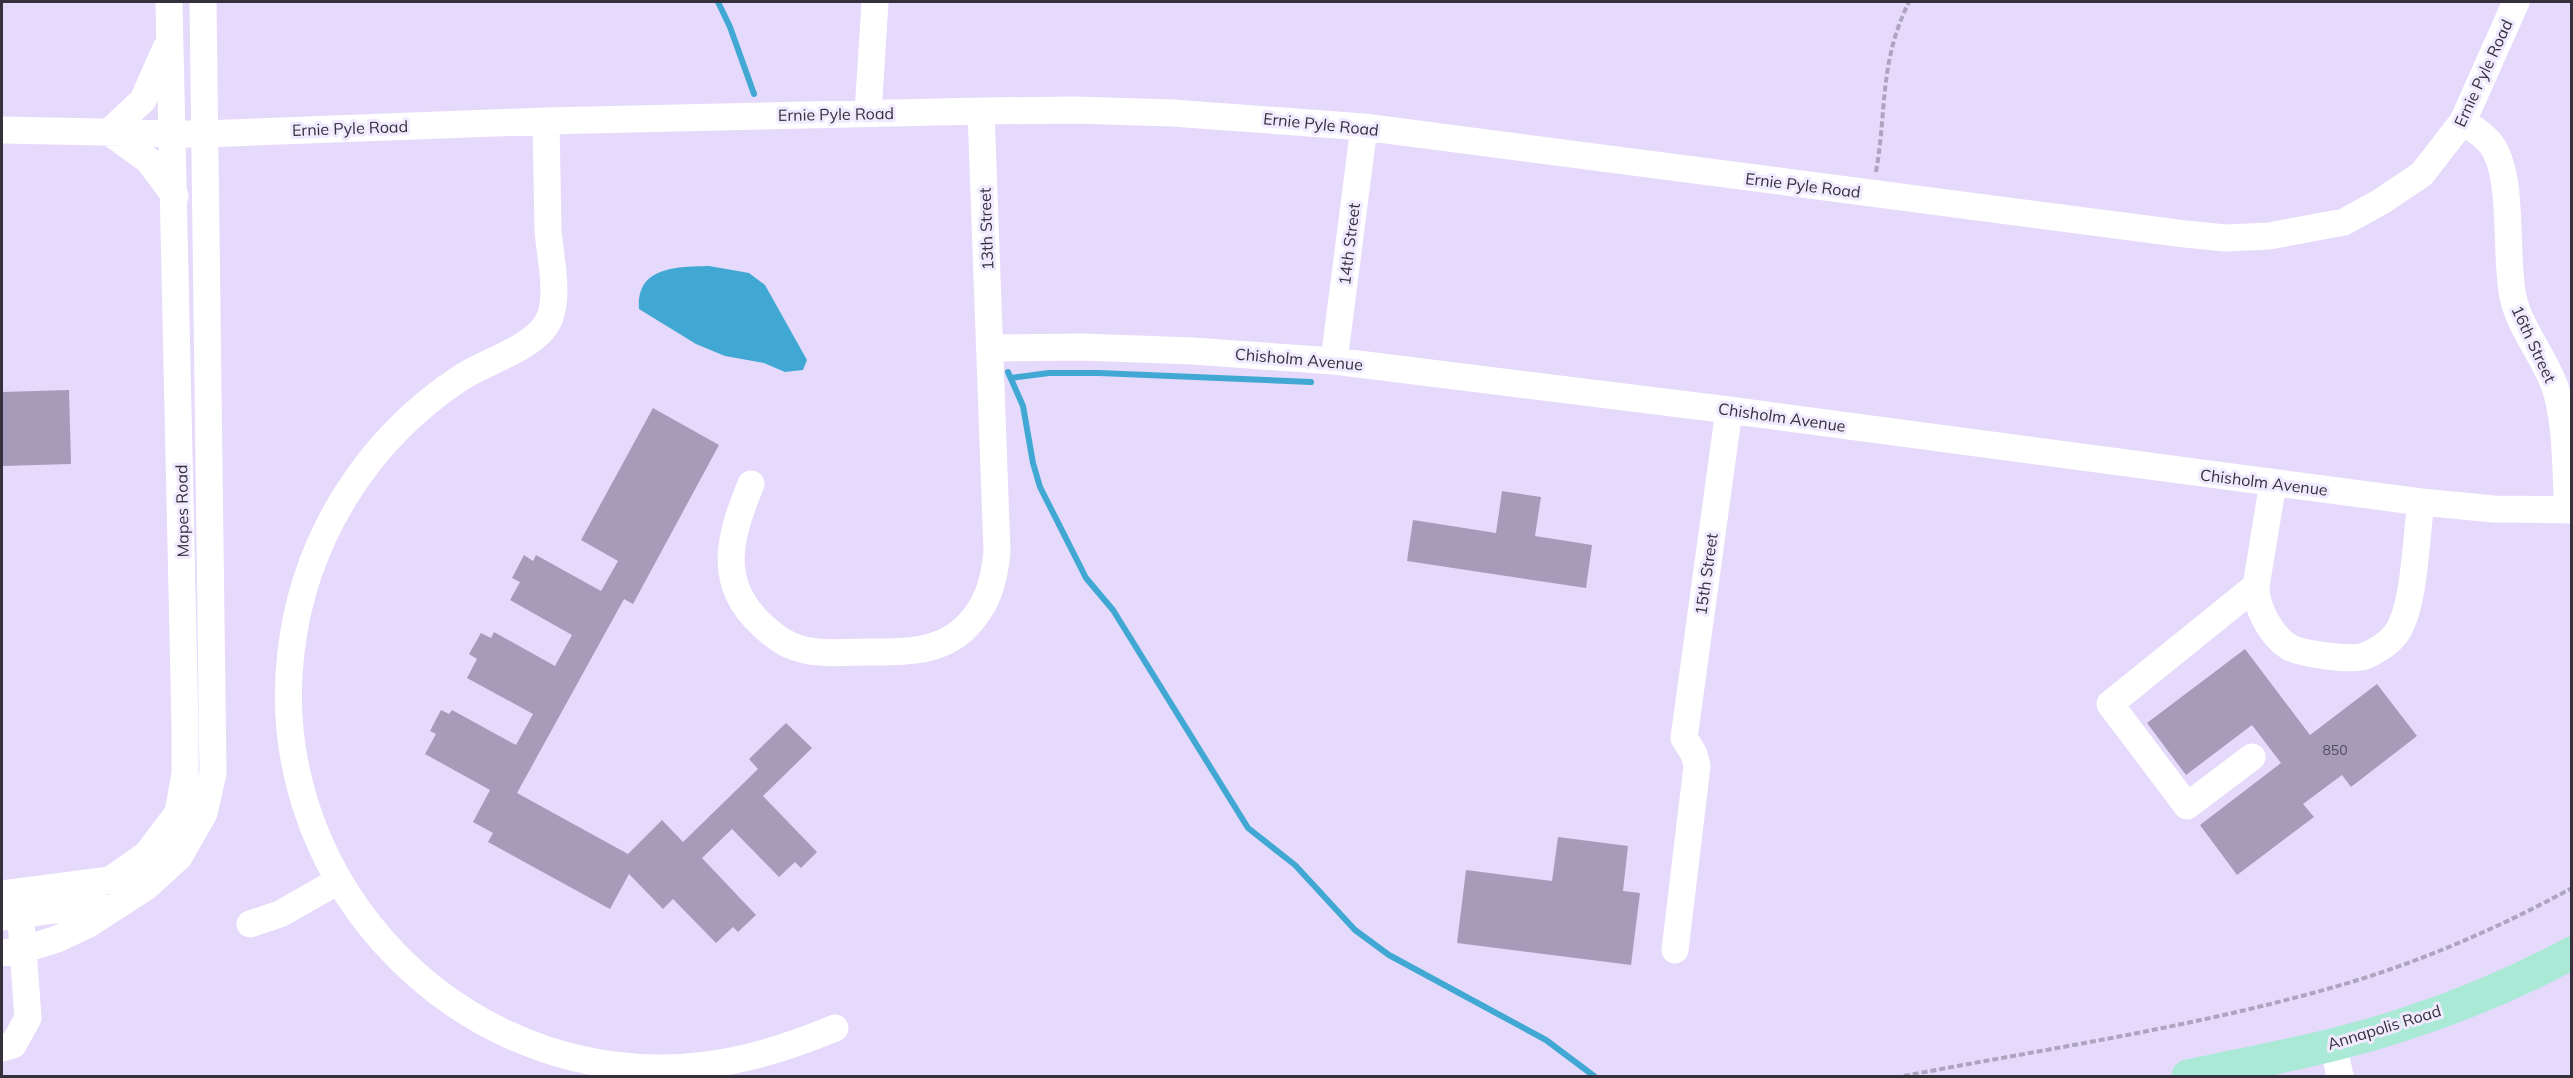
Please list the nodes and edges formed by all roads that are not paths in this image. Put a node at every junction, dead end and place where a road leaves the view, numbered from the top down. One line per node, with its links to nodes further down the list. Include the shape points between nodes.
1 (169, 2): 5 (street, Mapes Road)
2 (203, 2): 14 (street, Mapes Road)
3 (875, 2): 7 (street)
4 (2516, 2): 9 (street, Ernie Pyle Road)
5 (170, 39): 12 (street, via 144,100); 13 (street, Mapes Road)
6 (981, 111): 7 (street, Ernie Pyle Road); 10 (street, Ernie Pyle Road, via 1172,113); 16 (street, 13th Street)
7 (868, 113): 8 (street, Ernie Pyle Road)
8 (546, 121): 14 (street, Ernie Pyle Road); 25 (street, via 550,319 536,338 466,374 435,396 370,459 328,525 300,603 288,679 293,749 310,818)
9 (2463, 121): 10 (street, Ernie Pyle Road, via 2422,174 2344,222 2269,236 2226,238); 22 (street, 16th Street, via 2491,143 2500,159 2513,297 2521,322 2546,363 2556,390)
10 (1364, 127): 17 (street, 14th Street)
11 (2, 130): 12 (street, Ernie Pyle Road)
12 (109, 132): 13 (street, Ernie Pyle Road); 15 (street, via 148,160)
13 (174, 134): 14 (street, Ernie Pyle Road); 15 (street, Mapes Road)
14 (204, 134): 26 (street, Mapes Road, via 213,773 204,813 180,856 146,887 89,924 57,939)
15 (175, 196): 26 (street, Mapes Road, via 185,727 185,773 178,813 147,854 110,880)
16 (990, 348): 17 (street, Chisholm Avenue, via 1094,347); 20 (street, 13th Street, via 997,552 994,580 978,615 945,642 901,652 831,652 786,645 771,633 747,612 734,587 732,533)
17 (1334, 361): 18 (street, Chisholm Avenue)
18 (1729, 410): 19 (street, Chisholm Avenue); 28 (street, 15th Street, via 1684,738 1697,766)
19 (2273, 483): 21 (street, Chisholm Avenue); 23 (street)
20 (751, 484)
21 (2421, 502): 22 (street, Chisholm Avenue, via 2494,509); 23 (street, via 2408,608 2395,636 2364,657 2290,648 2261,614)
22 (2570, 510)
23 (2256, 586): 24 (street, via 2110,704 2187,806)
24 (2252, 757)
25 (339, 881): 27 (street, via 280,914); 30 (street, via 383,942 441,996 495,1029 558,1053 625,1066 686,1068 760,1056)
26 (11, 924): 32 (street, via 28,1018 13,1045)
27 (250, 924)
28 (1675, 950)
29 (2571, 953): 31 (main road, Annapolis Road, via 2411,1023)
30 (835, 1028)
31 (2332, 1044): 33 (main road, Annapolis Road); 34 (street)
32 (2, 1048)
33 (2188, 1077)
34 (2340, 1077)

